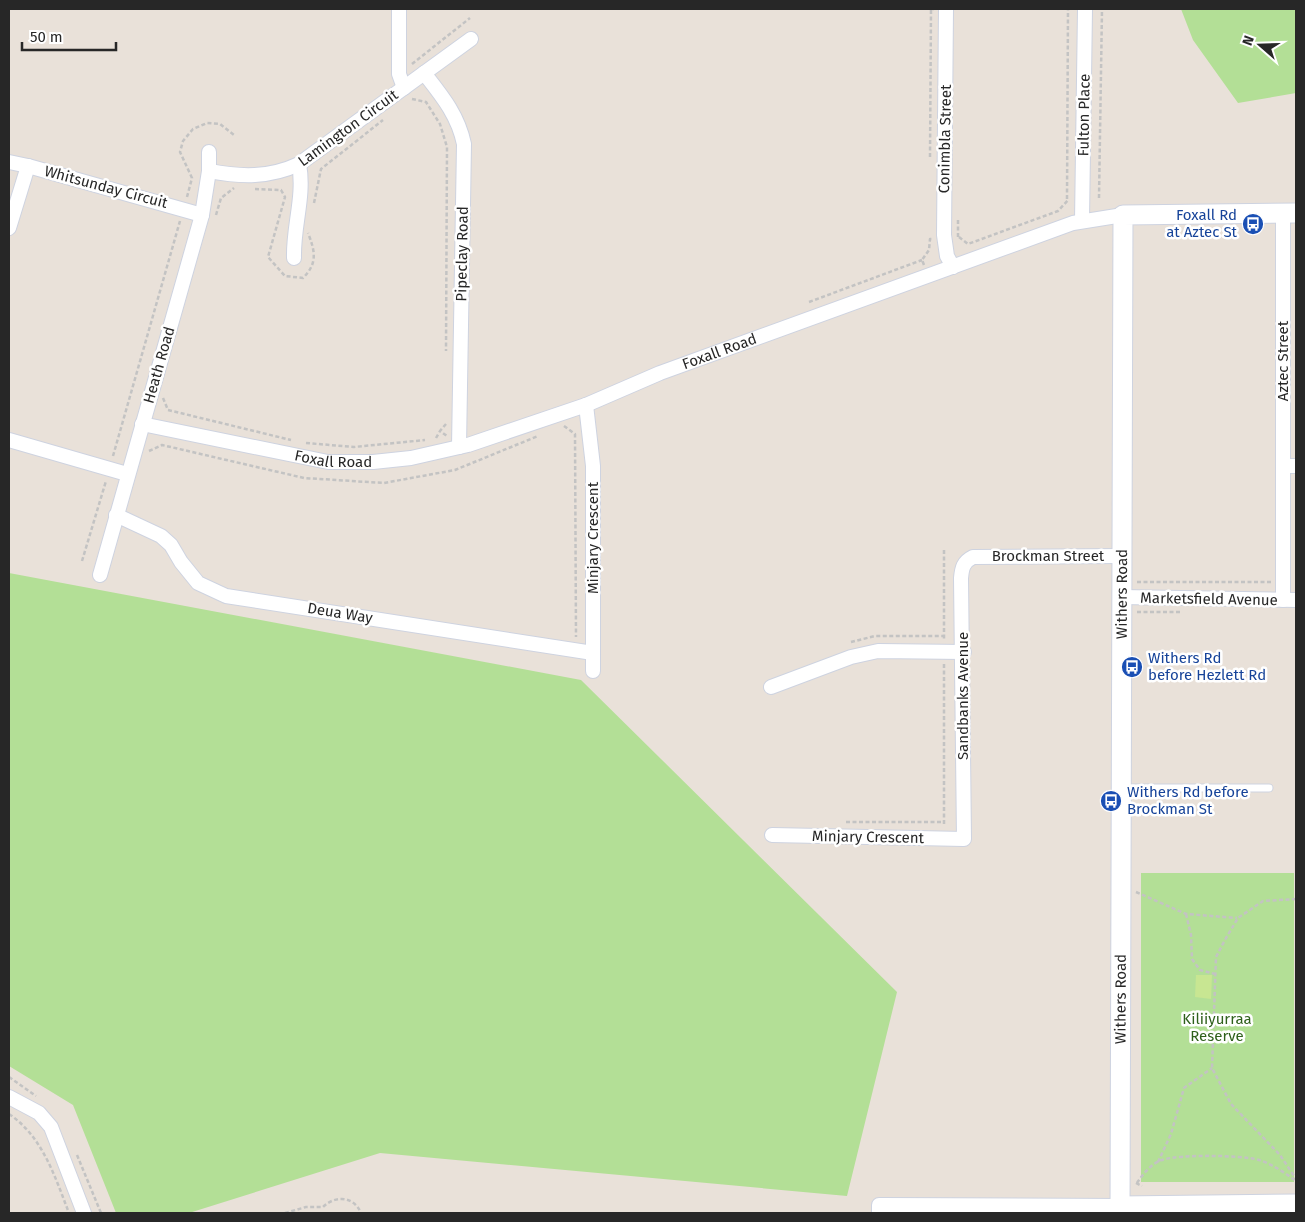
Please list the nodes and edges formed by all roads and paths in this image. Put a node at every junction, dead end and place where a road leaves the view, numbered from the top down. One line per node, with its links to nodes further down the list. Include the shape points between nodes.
1 (399, 9): 9 (street)
2 (946, 9): 31 (street, Conimbla Street)
3 (1068, 9): 22 (path)
4 (1085, 9): 20 (street, Fulton Place)
5 (1102, 9): 21 (path)
6 (470, 18): 9 (path)
7 (471, 39): 8 (street, Lamington Circuit)
8 (424, 73): 10 (street, Lamington Circuit); 48 (street, Pipeclay Road, via 450,107 460,126 464,144)
9 (399, 74): 10 (street)
10 (408, 93): 15 (street, Lamington Circuit); 37 (path, via 426,102 440,124 447,147)
11 (388, 116): 23 (path, via 320,169)
12 (234, 135): 24 (path, via 220,124 206,123 193,128 183,141 180,152 192,178)
13 (209, 152): 17 (street, Heath Road)
14 (9, 162): 16 (street, Whitsunday Circuit)
15 (299, 164): 17 (street, Lamington Circuit, via 250,176); 32 (street, via 302,191)
16 (28, 166): 24 (street, Whitsunday Circuit); 29 (street)
17 (209, 171): 27 (street, Heath Road)
18 (243, 189): 27 (path, via 234,188 221,198)
19 (252, 189): 30 (path, via 281,190 285,197 268,257 285,276 303,278 310,270 315,257)
20 (1082, 198): 22 (path); 28 (street, Fulton Place)
21 (1099, 198)
22 (1067, 199): 31 (path, via 1058,211 968,244 958,237)
23 (313, 205)
24 (184, 209): 27 (street, Whitsunday Circuit); 51 (path)
25 (1289, 213): 26 (street, Foxall Road); 50 (street, Aztec Street)
26 (1123, 215): 28 (street, Foxall Road); 55 (street, Withers Road)
27 (209, 216): 41 (street, Heath Road)
28 (1082, 221): 34 (street, Foxall Road)
29 (9, 228)
30 (308, 231)
31 (944, 238): 33 (path, via 930,239 929,250); 34 (street, Conimbla Street)
32 (294, 258)
33 (922, 260): 35 (path); 36 (path)
34 (953, 267): 35 (street, Foxall Road)
35 (927, 276): 39 (street, Foxall Road, via 660,373)
36 (809, 302)
37 (446, 355)
38 (166, 390): 46 (path, via 163,399 168,410)
39 (586, 405): 48 (street, Foxall Road); 65 (street, Minjary Crescent, via 593,466)
40 (446, 415): 43 (path, via 446,425)
41 (142, 424): 48 (street, Foxall Road, via 328,462 411,458); 52 (street, Heath Road)
42 (555, 430): 63 (path, via 564,426 575,434 576,638)
43 (440, 431): 47 (path, via 437,438 409,443 354,447); 48 (path)
44 (546, 433): 49 (path, via 455,470 384,483 304,478 162,445 149,451)
45 (9, 440): 51 (street)
46 (295, 441)
47 (304, 443)
48 (459, 447)
49 (146, 460)
50 (1290, 466): 60 (street, Aztec Street)
51 (109, 468): 52 (street); 57 (path)
52 (128, 474): 53 (street, Heath Road)
53 (116, 515): 58 (street, Heath Road); 63 (street, Deua Way, via 160,536 171,545 198,583 226,596)
54 (944, 550): 66 (path)
55 (1122, 556): 56 (street, Brockman Street); 61 (street, Withers Road)
56 (973, 557): 64 (street, Sandbanks Avenue, via 962,568)
57 (82, 561)
58 (100, 575)
59 (1137, 582): 60 (path)
60 (1283, 582): 62 (street, Aztec Street)
61 (1121, 597): 62 (street, Marketsfield Avenue); 70 (street, Withers Road)
62 (1290, 600)
63 (571, 650): 65 (street, Deua Way)
64 (964, 652): 66 (street); 76 (street, Sandbanks Avenue)
65 (593, 653): 68 (street, Minjary Crescent)
66 (944, 658): 67 (path); 69 (street, via 878,651 851,656); 73 (path)
67 (935, 665)
68 (593, 671)
69 (771, 687)
70 (1121, 788): 71 (lane); 93 (street, Withers Road)
71 (1269, 788)
72 (840, 822): 73 (path)
73 (944, 822): 75 (path)
74 (772, 836): 75 (street, Minjary Crescent)
75 (944, 839): 76 (street, Minjary Crescent)
76 (964, 839)
77 (1136, 892): 79 (path)
78 (1296, 899): 80 (path, via 1263,901)
79 (1186, 914): 80 (path); 81 (path, via 1192,960 1200,970)
80 (1238, 918): 81 (path, via 1216,957)
81 (1215, 974): 82 (path)
82 (1212, 1068): 85 (path, via 1184,1088 1171,1134); 87 (path, via 1231,1104 1280,1155)
83 (9, 1097): 95 (street, via 39,1113 51,1127)
84 (9, 1114): 94 (path, via 35,1138 47,1158)
85 (1157, 1162): 87 (path, via 1243,1157 1260,1160); 88 (path)
86 (1135, 1176): 88 (path)
87 (1296, 1180)
88 (1136, 1183): 89 (path)
89 (1142, 1186)
90 (1296, 1204): 92 (street)
91 (880, 1209): 93 (street)
92 (1182, 1209): 93 (street)
93 (1120, 1210)
94 (69, 1213)
95 (84, 1213)
96 (285, 1213): 97 (path, via 306,1207 323,1207 338,1198 348,1200)
97 (361, 1213)

